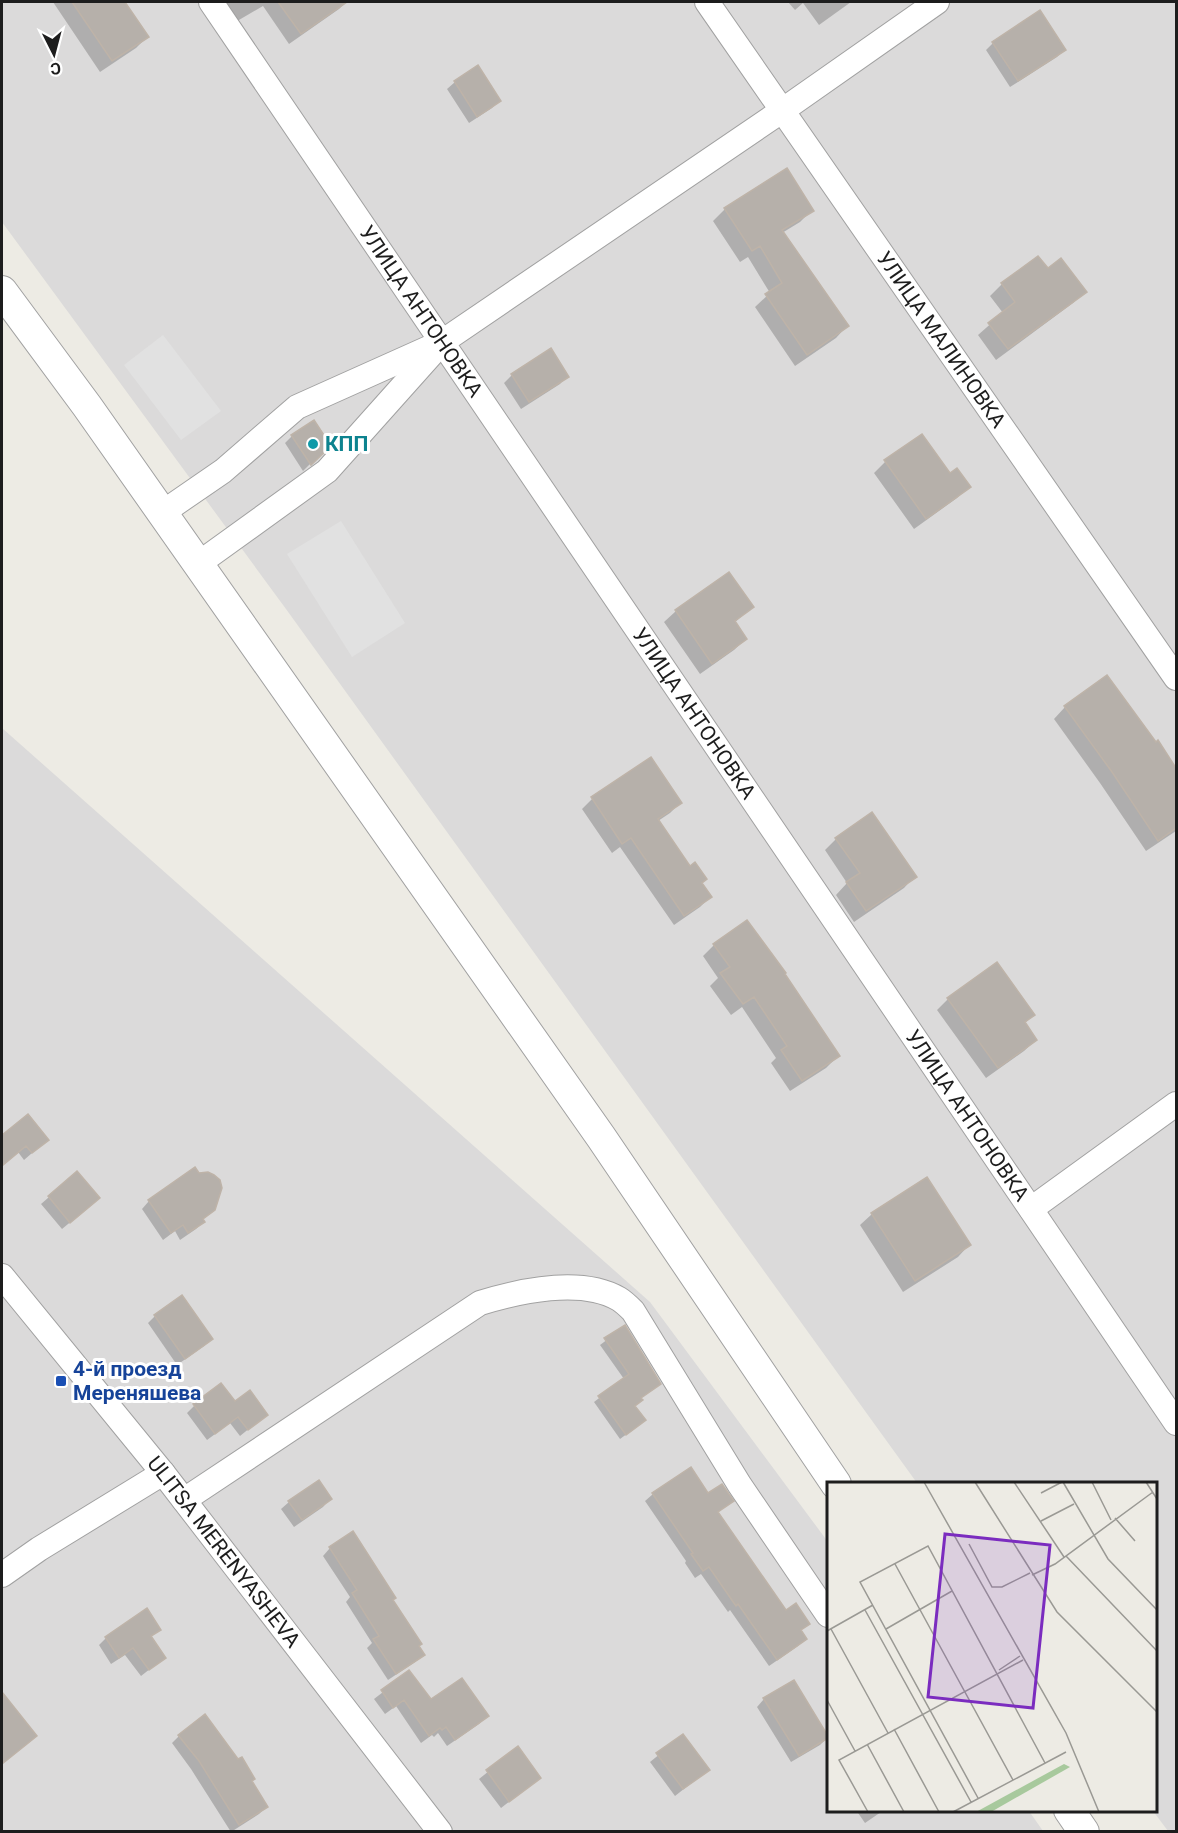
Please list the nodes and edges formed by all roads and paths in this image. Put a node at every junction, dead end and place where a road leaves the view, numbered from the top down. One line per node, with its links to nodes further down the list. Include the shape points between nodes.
1 (210, 2): 6 (street, УЛИЦА АНТОНОВКА)
2 (707, 2): 4 (street, УЛИЦА МАЛИНОВКА)
3 (937, 2): 4 (street)
4 (783, 110): 6 (street); 9 (street, УЛИЦА МАЛИНОВКА)
5 (2, 291): 7 (street)
6 (442, 342): 7 (street, via 297,407 223,471); 8 (street, via 327,471); 11 (street, УЛИЦА АНТОНОВКА)
7 (162, 513): 8 (street)
8 (198, 564): 15 (street, via 602,1137)
9 (1176, 678)
10 (1176, 1104): 11 (street)
11 (1031, 1209): 13 (street, УЛИЦА АНТОНОВКА)
12 (2, 1276): 14 (street, ULITSA MERENYASHEVA)
13 (1176, 1423)
14 (163, 1473): 16 (street, ULITSA MERENYASHEVA); 17 (street)
15 (835, 1482)
16 (184, 1500): 18 (street, via 480,1303 544,1289 599,1291 619,1299 633,1311 739,1484); 20 (street, ULITSA MERENYASHEVA)
17 (2, 1575)
18 (827, 1614)
19 (1070, 1812): 21 (street)
20 (440, 1832)
21 (1084, 1832)

